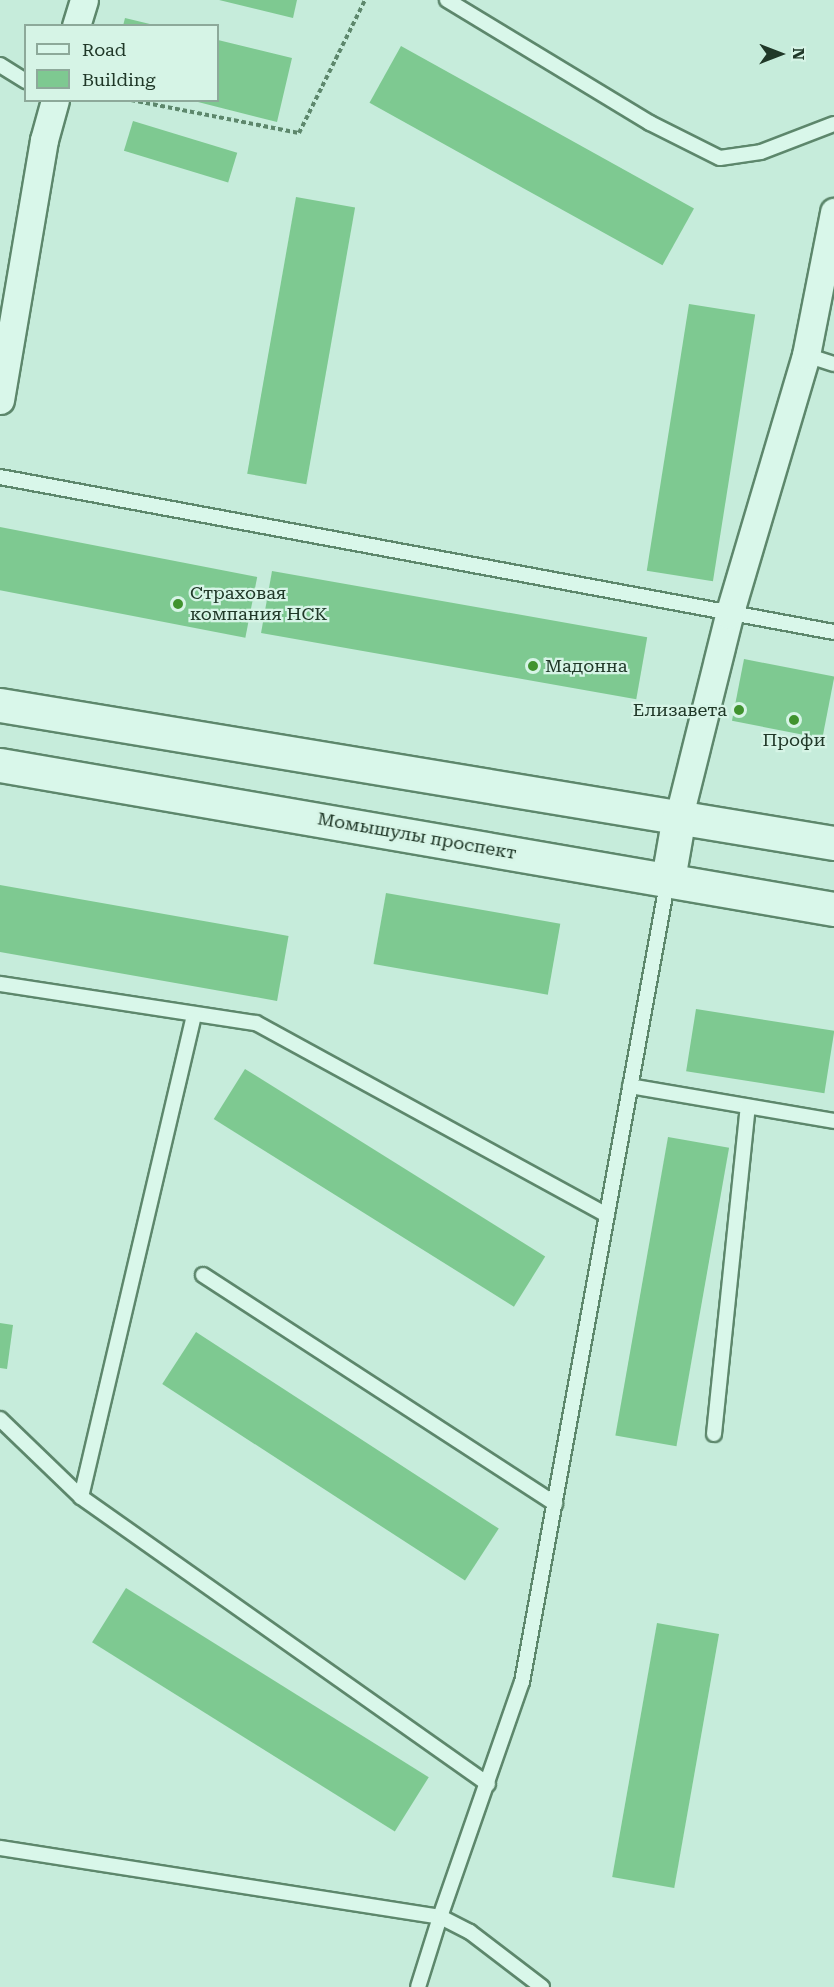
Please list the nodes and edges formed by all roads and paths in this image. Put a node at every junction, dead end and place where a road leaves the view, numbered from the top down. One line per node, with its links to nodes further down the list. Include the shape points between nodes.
1 (84, 0): 4 (street)
2 (365, 0): 8 (path, via 299,133)
3 (447, 0): 9 (lane, via 650,123 720,158 761,152)
4 (77, 24)
5 (0, 65): 6 (lane)
6 (24, 80)
7 (54, 102): 13 (street, via 44,140)
8 (141, 102)
9 (834, 124)
10 (834, 212): 11 (street)
11 (807, 355): 12 (lane); 15 (street)
12 (834, 364)
13 (0, 400)
14 (0, 477): 15 (lane)
15 (729, 615): 16 (lane); 19 (street)
16 (834, 632)
17 (0, 705): 19 (street)
18 (0, 765): 21 (street, Момышулы проспект)
19 (679, 816): 20 (street); 21 (street)
20 (834, 843)
21 (668, 879): 22 (street, Момышулы проспект); 25 (lane)
22 (834, 909)
23 (0, 984): 24 (lane)
24 (194, 1014): 28 (lane, via 256,1023); 32 (lane)
25 (630, 1086): 26 (lane); 28 (lane)
26 (748, 1107): 27 (lane); 31 (lane)
27 (834, 1121)
28 (607, 1215): 33 (lane)
29 (203, 1275): 33 (lane)
30 (0, 1419): 32 (lane)
31 (714, 1434)
32 (81, 1497): 34 (lane)
33 (555, 1504): 34 (lane, via 522,1682)
34 (488, 1784): 36 (lane)
35 (0, 1848): 36 (lane)
36 (440, 1917): 37 (lane); 38 (lane, via 470,1932)
37 (418, 1987)
38 (542, 1987)

